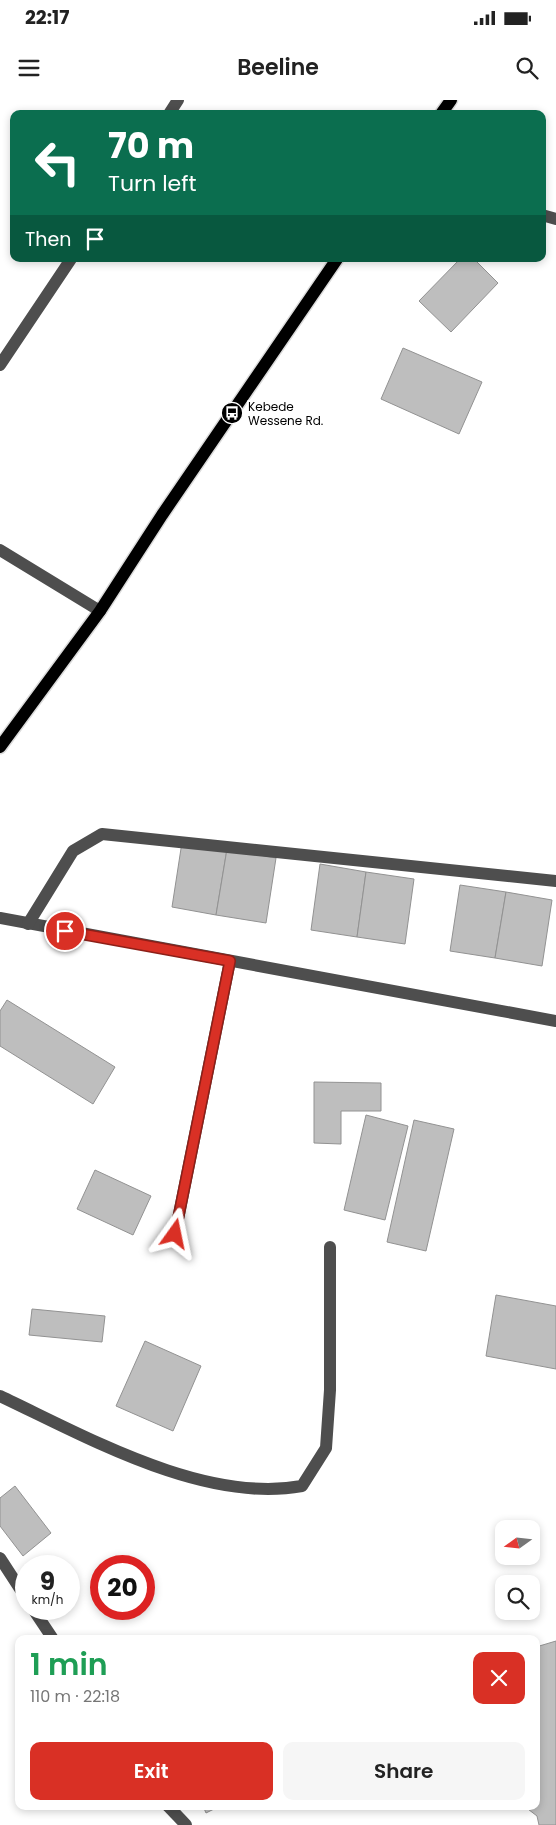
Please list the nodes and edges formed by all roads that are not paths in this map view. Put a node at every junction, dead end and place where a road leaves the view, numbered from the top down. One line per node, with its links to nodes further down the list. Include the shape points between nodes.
1 (69, 262): 3 (street)
2 (335, 262): 5 (main road)
3 (0, 365)
4 (0, 550): 5 (street)
5 (100, 611): 6 (main road)
6 (0, 748)
7 (556, 881): 9 (street, via 102,834 73,851)
8 (0, 918): 9 (street)
9 (28, 924): 10 (street)
10 (230, 961): 11 (street); 12 (street)
11 (556, 1020)
12 (175, 1234)
13 (330, 1247): 14 (street, via 330,1390 326,1448 302,1486 281,1490 238,1488 173,1472 84,1436)
14 (0, 1396)
15 (0, 1558): 16 (street)
16 (15, 1581)
17 (40, 1620): 18 (street)
18 (50, 1635)
19 (172, 1810): 20 (street)
20 (186, 1825)

